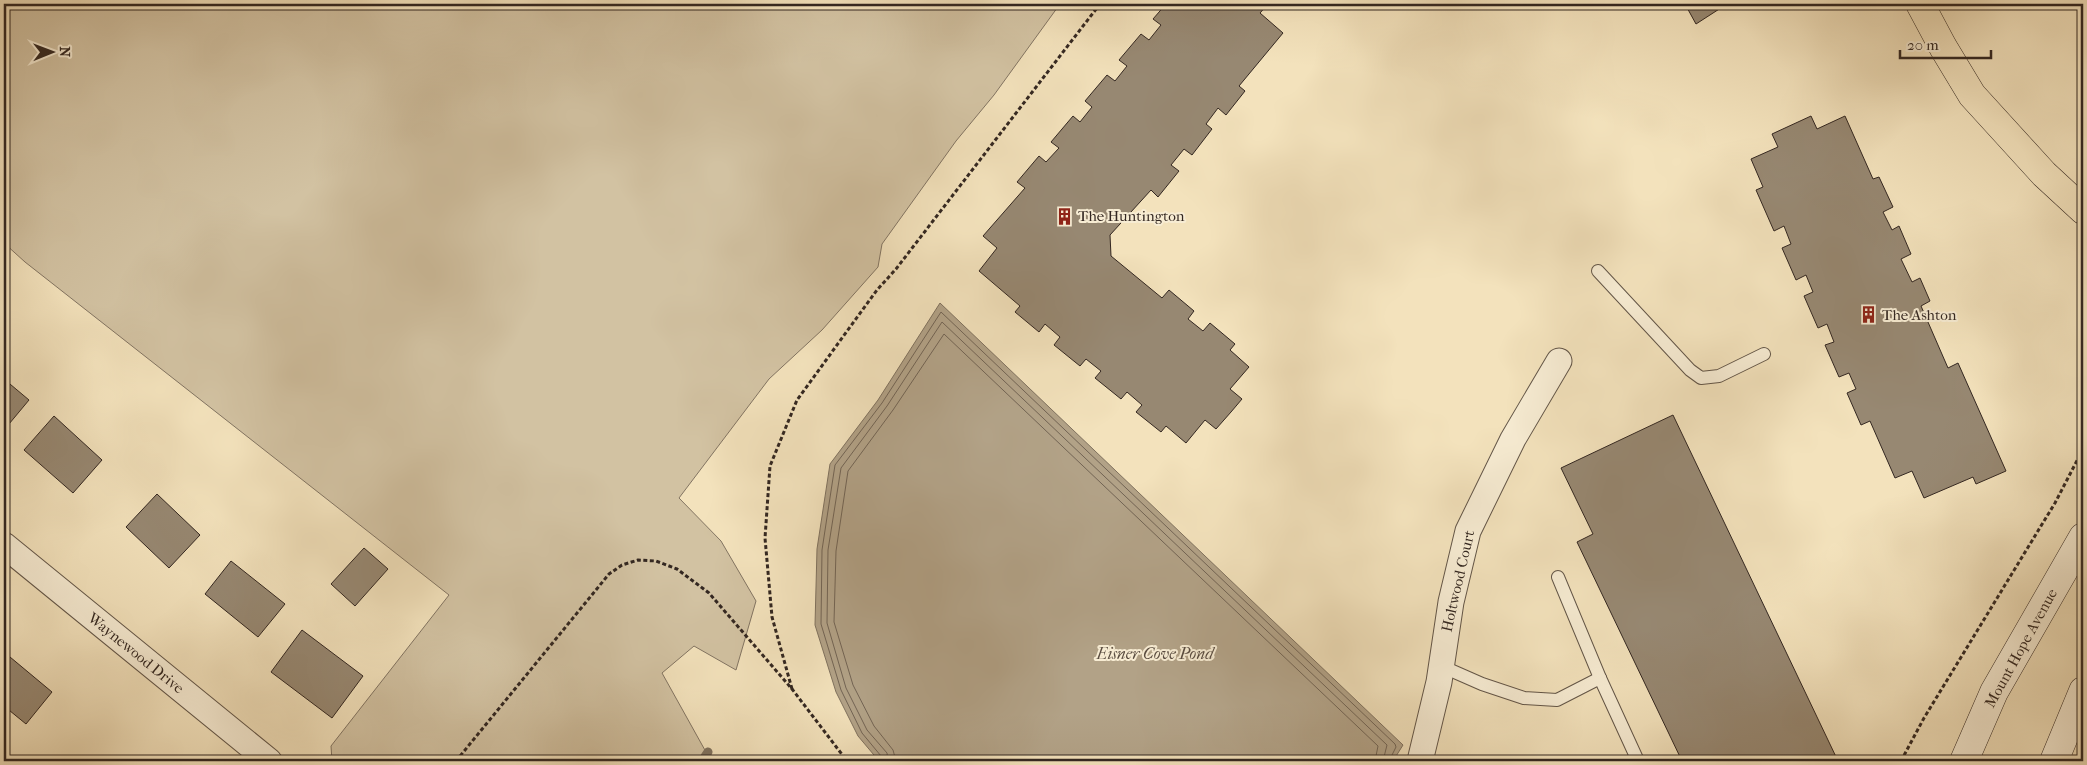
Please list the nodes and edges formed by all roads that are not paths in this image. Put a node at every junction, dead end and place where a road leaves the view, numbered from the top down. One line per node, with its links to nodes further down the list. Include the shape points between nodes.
1 (1920, 4): 2 (highway, via 1972,95)
2 (2044, 174): 3 (highway); 4 (highway)
3 (2083, 210)
4 (2083, 226)
5 (1598, 271): 6 (lane, via 1701,378 1719,376)
6 (1764, 354)
7 (1559, 361): 11 (street, Holtwood Court, via 1506,453 1468,531 1451,602)
8 (2083, 537): 17 (street, Mount Hope Avenue, via 1994,692)
9 (4, 545): 14 (street, Waynewood Drive)
10 (1558, 578): 12 (lane)
11 (1441, 666): 12 (lane, via 1524,698 1557,700); 15 (street, Holtwood Court)
12 (1600, 678): 16 (lane)
13 (2083, 691): 18 (street)
14 (268, 761)
15 (1420, 761)
16 (1638, 761)
17 (1964, 761)
18 (2054, 761)

